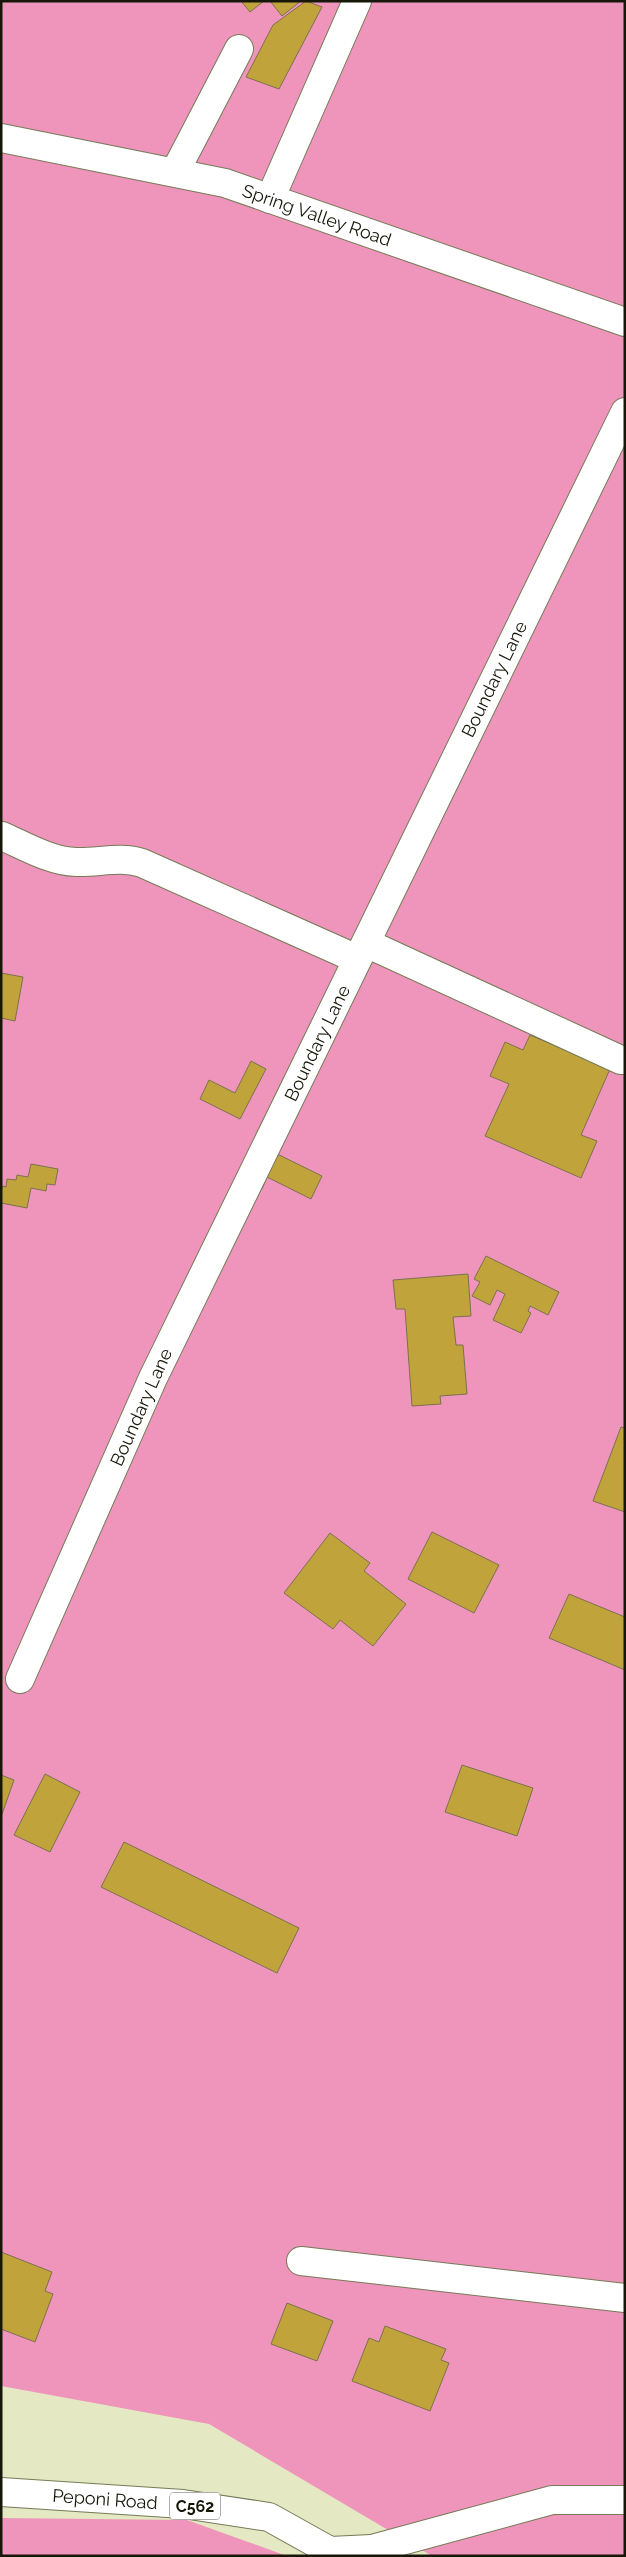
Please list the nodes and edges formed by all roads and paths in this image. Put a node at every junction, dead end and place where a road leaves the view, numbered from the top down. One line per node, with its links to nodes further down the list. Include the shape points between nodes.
1 (357, 1): 5 (street)
2 (239, 49): 4 (street)
3 (1, 138): 4 (street, Spring Valley Road)
4 (175, 172): 5 (street, Spring Valley Road, via 225,183)
5 (270, 198): 6 (street, Spring Valley Road)
6 (625, 322)
7 (625, 412): 9 (street, Boundary Lane)
8 (2, 836): 9 (street, via 58,860 130,859)
9 (361, 951): 10 (street); 11 (street, Boundary Lane, via 153,1378)
10 (621, 1060)
11 (20, 1679)
12 (301, 2261): 13 (street)
13 (625, 2298)
14 (1, 2492): 16 (street, Peponi Road / C562, via 182,2504 268,2517 330,2551)
15 (625, 2500): 16 (street, Peponi Road, via 552,2500)
16 (373, 2552)

